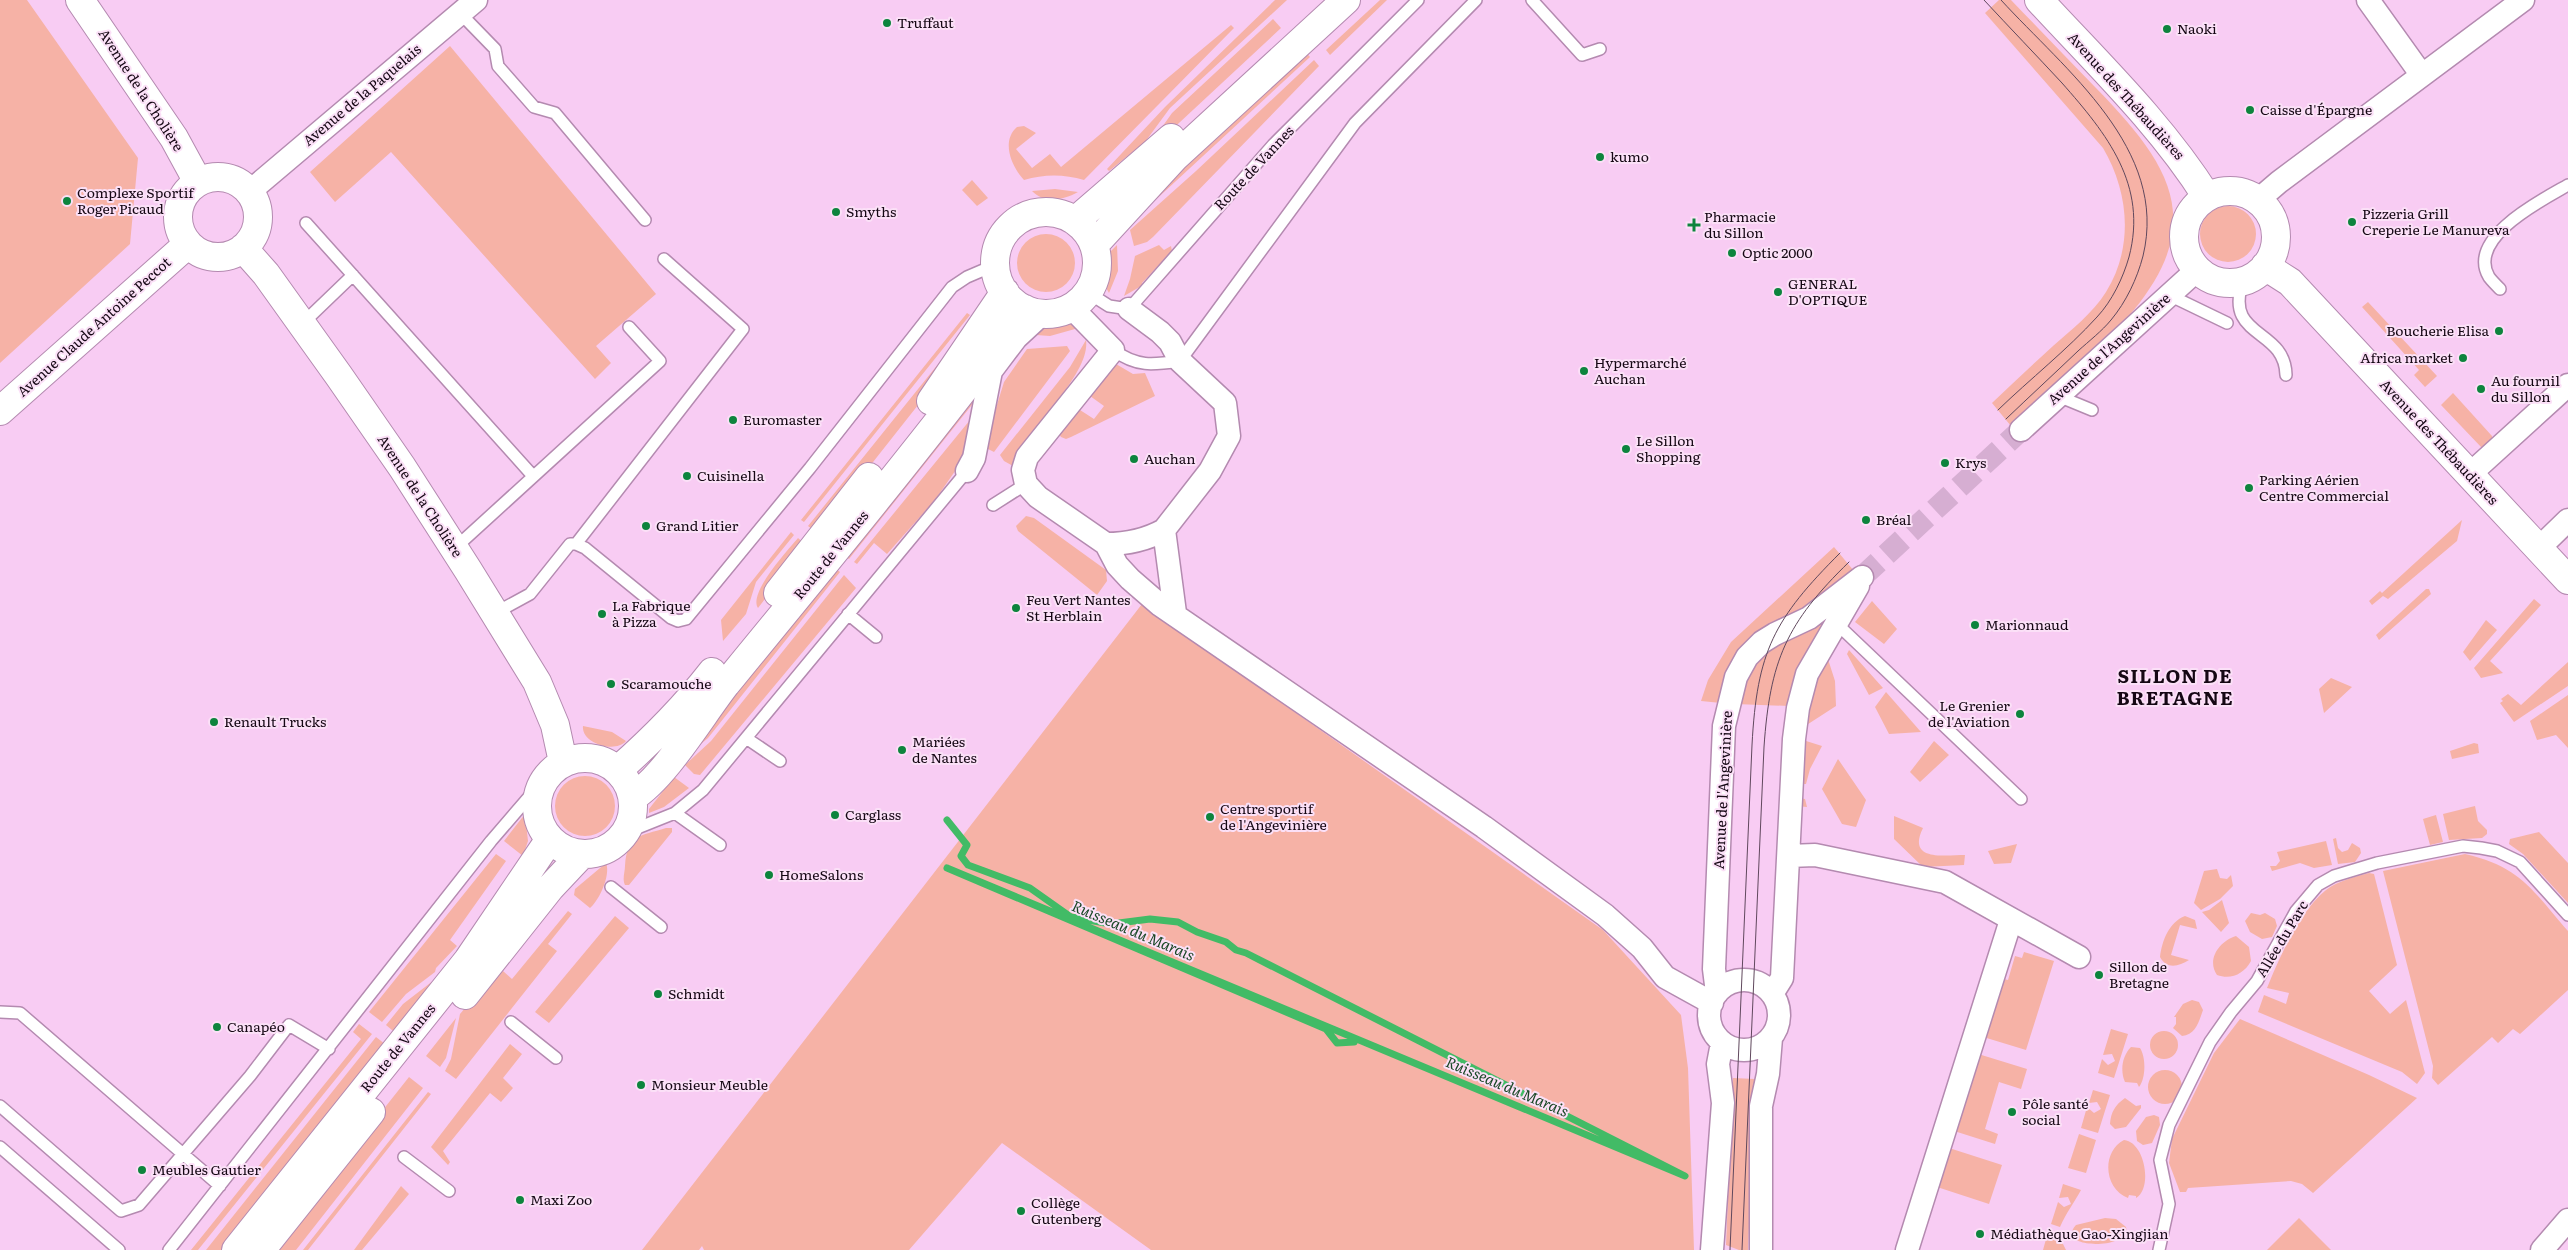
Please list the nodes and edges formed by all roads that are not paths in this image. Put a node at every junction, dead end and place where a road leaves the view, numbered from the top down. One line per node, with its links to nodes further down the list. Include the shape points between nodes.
1 (80, 0): 13 (main road, Avenue de la Cholière, via 174,138)
2 (1318, 0): 19 (main road, via 1164,145)
3 (1346, 0): 22 (main road, via 1174,158)
4 (1418, 0): 34 (lane, Route de Vannes, via 1274,145)
5 (1476, 0): 39 (lane, via 1355,123)
6 (1532, 0): 11 (lane, via 1582,55)
7 (2038, 0): 16 (main road, Avenue des Thébaudières, via 2161,132)
8 (2368, 0): 12 (street)
9 (2523, 0): 12 (street)
10 (468, 7): 15 (street, Avenue de la Paquelais); 18 (lane, via 496,49 498,66 534,106 555,113)
11 (1600, 49)
12 (2421, 74): 17 (street)
13 (198, 182): 15 (main road, via 224,178 235,181); 21 (main road, via 185,194 179,210 179,225)
14 (2568, 185): 30 (lane, via 2517,216 2498,232 2485,261 2488,276)
15 (249, 192): 23 (main road, via 256,205 258,220 253,236)
16 (2207, 197): 17 (main road, via 2237,191); 27 (main road, via 2193,210 2186,226 2185,244)
17 (2258, 200): 26 (main road, via 2269,212 2275,226 2275,248)
18 (645, 220)
19 (1075, 221): 22 (main road); 25 (main road, via 1044,212 1018,220 999,244)
20 (306, 223): 28 (lane)
21 (188, 244): 23 (main road, via 200,253 214,257 232,255); 44 (main road, Avenue Claude Antoine Peccot)
22 (1094, 245): 32 (main road, via 1096,272)
23 (243, 248): 36 (main road, Avenue de la Cholière)
24 (664, 259): 53 (lane, via 743,329)
25 (996, 265): 33 (main road, via 997,276); 53 (lane, via 952,287 686,619 678,621 671,618)
26 (2265, 266): 29 (main road); 47 (main road, Avenue des Thébaudières, via 2290,282)
27 (2198, 268): 29 (main road, via 2217,280); 31 (street, Avenue de l'Angevinière)
28 (353, 276): 36 (lane); 48 (lane)
29 (2242, 280): 40 (lane, via 2237,303 2242,317 2280,350 2286,363)
30 (2500, 289)
31 (2168, 295): 35 (lane); 42 (street, Avenue de l'Angevinière)
32 (1079, 300): 33 (main road, via 1061,312); 34 (lane); 38 (street)
33 (1024, 305): 46 (street, via 1016,338 991,371 974,458); 66 (main road, Route de Vannes, via 939,391 691,698); 67 (main road, Route de Vannes, via 666,764 644,790)
34 (1129, 309): 39 (street, via 1165,337)
35 (2227, 323)
36 (302, 324): 55 (main road, Avenue de la Cholière)
37 (629, 327): 48 (lane, via 660,361)
38 (1113, 350): 39 (lane, via 1127,360 1148,365); 49 (street, via 1027,457 1024,470)
39 (1180, 361): 52 (street, via 1225,403 1229,436 1210,471)
40 (2286, 375)
41 (2568, 385): 47 (street)
42 (2058, 396): 43 (lane); 45 (street, Avenue de l'Angevinière)
43 (2092, 410)
44 (0, 411)
45 (2021, 430)
46 (968, 471): 60 (lane)
47 (2470, 474): 56 (main road, Avenue des Thébaudières)
48 (532, 476): 55 (lane)
49 (1026, 484): 50 (lane); 54 (street)
50 (994, 505)
51 (2568, 520): 56 (street)
52 (1164, 530): 54 (street, via 1123,544); 59 (street)
53 (576, 544): 58 (lane, via 570,544 530,594)
54 (1106, 544): 59 (street, via 1117,565 1130,579 1160,605)
55 (454, 548): 58 (main road, Avenue de la Cholière)
56 (2538, 549): 57 (main road, Avenue des Thébaudières)
57 (2568, 580)
58 (494, 613): 65 (main road, Avenue de la Cholière, via 537,682 555,725)
59 (1175, 613): 81 (street, via 1605,915 1642,948 1665,977)
60 (848, 614): 62 (lane); 63 (lane)
61 (1836, 624): 68 (lane); 74 (street, Avenue de l'Angevinière, via 1807,674 1798,708); 81 (street, Avenue de l'Angevinière, via 1862,577 1809,618 1762,642 1747,657 1730,695 1724,726)
62 (876, 637)
63 (746, 738): 64 (lane); 69 (lane, via 703,790)
64 (780, 761)
65 (555, 769): 66 (main road, via 587,757 601,760); 71 (main road, via 539,792 537,808 541,825); 86 (lane, via 491,842)
66 (618, 770): 67 (main road, via 628,782)
67 (633, 797): 70 (main road, via 633,814)
68 (2021, 799)
69 (675, 813): 70 (lane); 72 (lane)
70 (625, 833): 73 (main road, via 606,850)
71 (550, 839): 73 (main road, via 562,848); 97 (main road, Route de Vannes, via 468,960)
72 (720, 845)
73 (582, 854): 98 (main road, Route de Vannes, via 550,888)
74 (1789, 856): 77 (street, via 1815,855 1945,882); 80 (street, Avenue de l'Angevinière, via 1782,978)
75 (611, 887): 78 (lane)
76 (2568, 915): 102 (lane, Allée du Parc, via 2520,862 2497,851 2481,848 2462,846 2377,863 2334,876 2318,885 2296,911 2257,981 2210,1042 2168,1125 2160,1160 2169,1204)
77 (2011, 920): 79 (street); 101 (street)
78 (661, 927)
79 (2079, 957)
80 (1772, 994): 81 (street, via 1758,983 1742,980 1727,985); 84 (street, via 1779,1014)
81 (1714, 998): 85 (street, via 1710,1025)
82 (0, 1012): 90 (lane, via 20,1013)
83 (511, 1022): 87 (lane)
84 (1771, 1038): 85 (street, via 1751,1050 1739,1050); 100 (street, via 1761,1106)
85 (1722, 1043): 99 (street, via 1718,1064 1724,1103)
86 (329, 1049): 90 (lane, via 289,1025); 92 (lane)
87 (556, 1058)
88 (0, 1106): 90 (lane, via 121,1211 139,1205)
89 (0, 1147): 95 (lane)
90 (183, 1156): 92 (lane)
91 (404, 1157): 93 (lane)
92 (220, 1186): 96 (lane)
93 (449, 1190)
94 (2568, 1220): 103 (street)
95 (116, 1249)
96 (169, 1250)
97 (236, 1250)
98 (261, 1250)
99 (1712, 1250)
100 (1761, 1250)
101 (1907, 1250)
102 (2159, 1250)
103 (2542, 1250)

